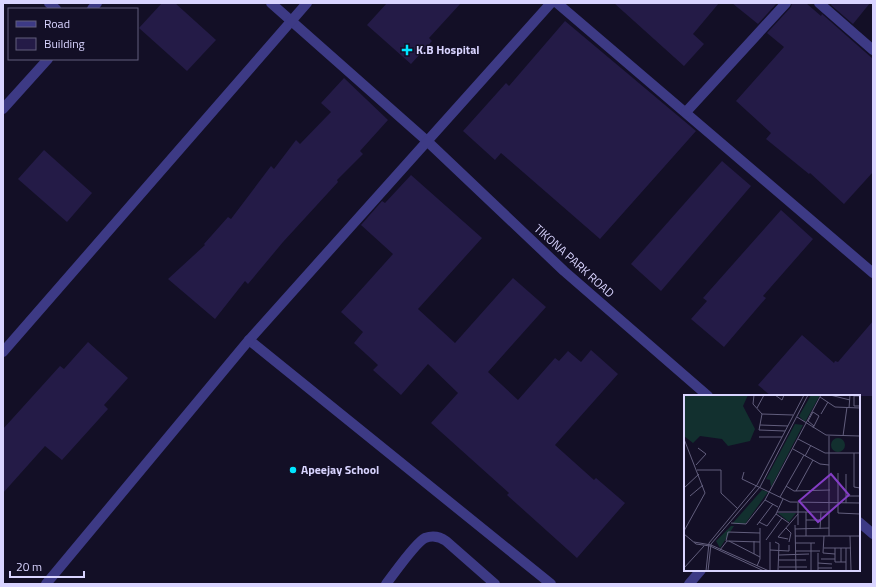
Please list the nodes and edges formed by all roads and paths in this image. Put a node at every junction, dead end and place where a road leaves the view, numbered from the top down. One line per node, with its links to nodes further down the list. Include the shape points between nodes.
1 (272, 3): 7 (street, TIKONA PARK ROAD)
2 (307, 3): 7 (street)
3 (551, 3): 12 (street)
4 (557, 3): 11 (street)
5 (786, 3): 11 (street)
6 (819, 3): 8 (street)
7 (291, 21): 12 (street, TIKONA PARK ROAD); 15 (street)
8 (873, 50)
9 (47, 60): 10 (street)
10 (3, 109)
11 (686, 112): 13 (street)
12 (427, 141): 14 (street); 16 (street, TIKONA PARK ROAD, via 564,271)
13 (873, 273)
14 (249, 340): 20 (street); 23 (street)
15 (3, 352)
16 (707, 395)
17 (860, 523): 18 (street)
18 (873, 534)
19 (700, 571): 24 (street)
20 (46, 584)
21 (386, 584): 22 (street, via 423,539 434,536 446,540)
22 (495, 584)
23 (551, 584)
24 (689, 584)

